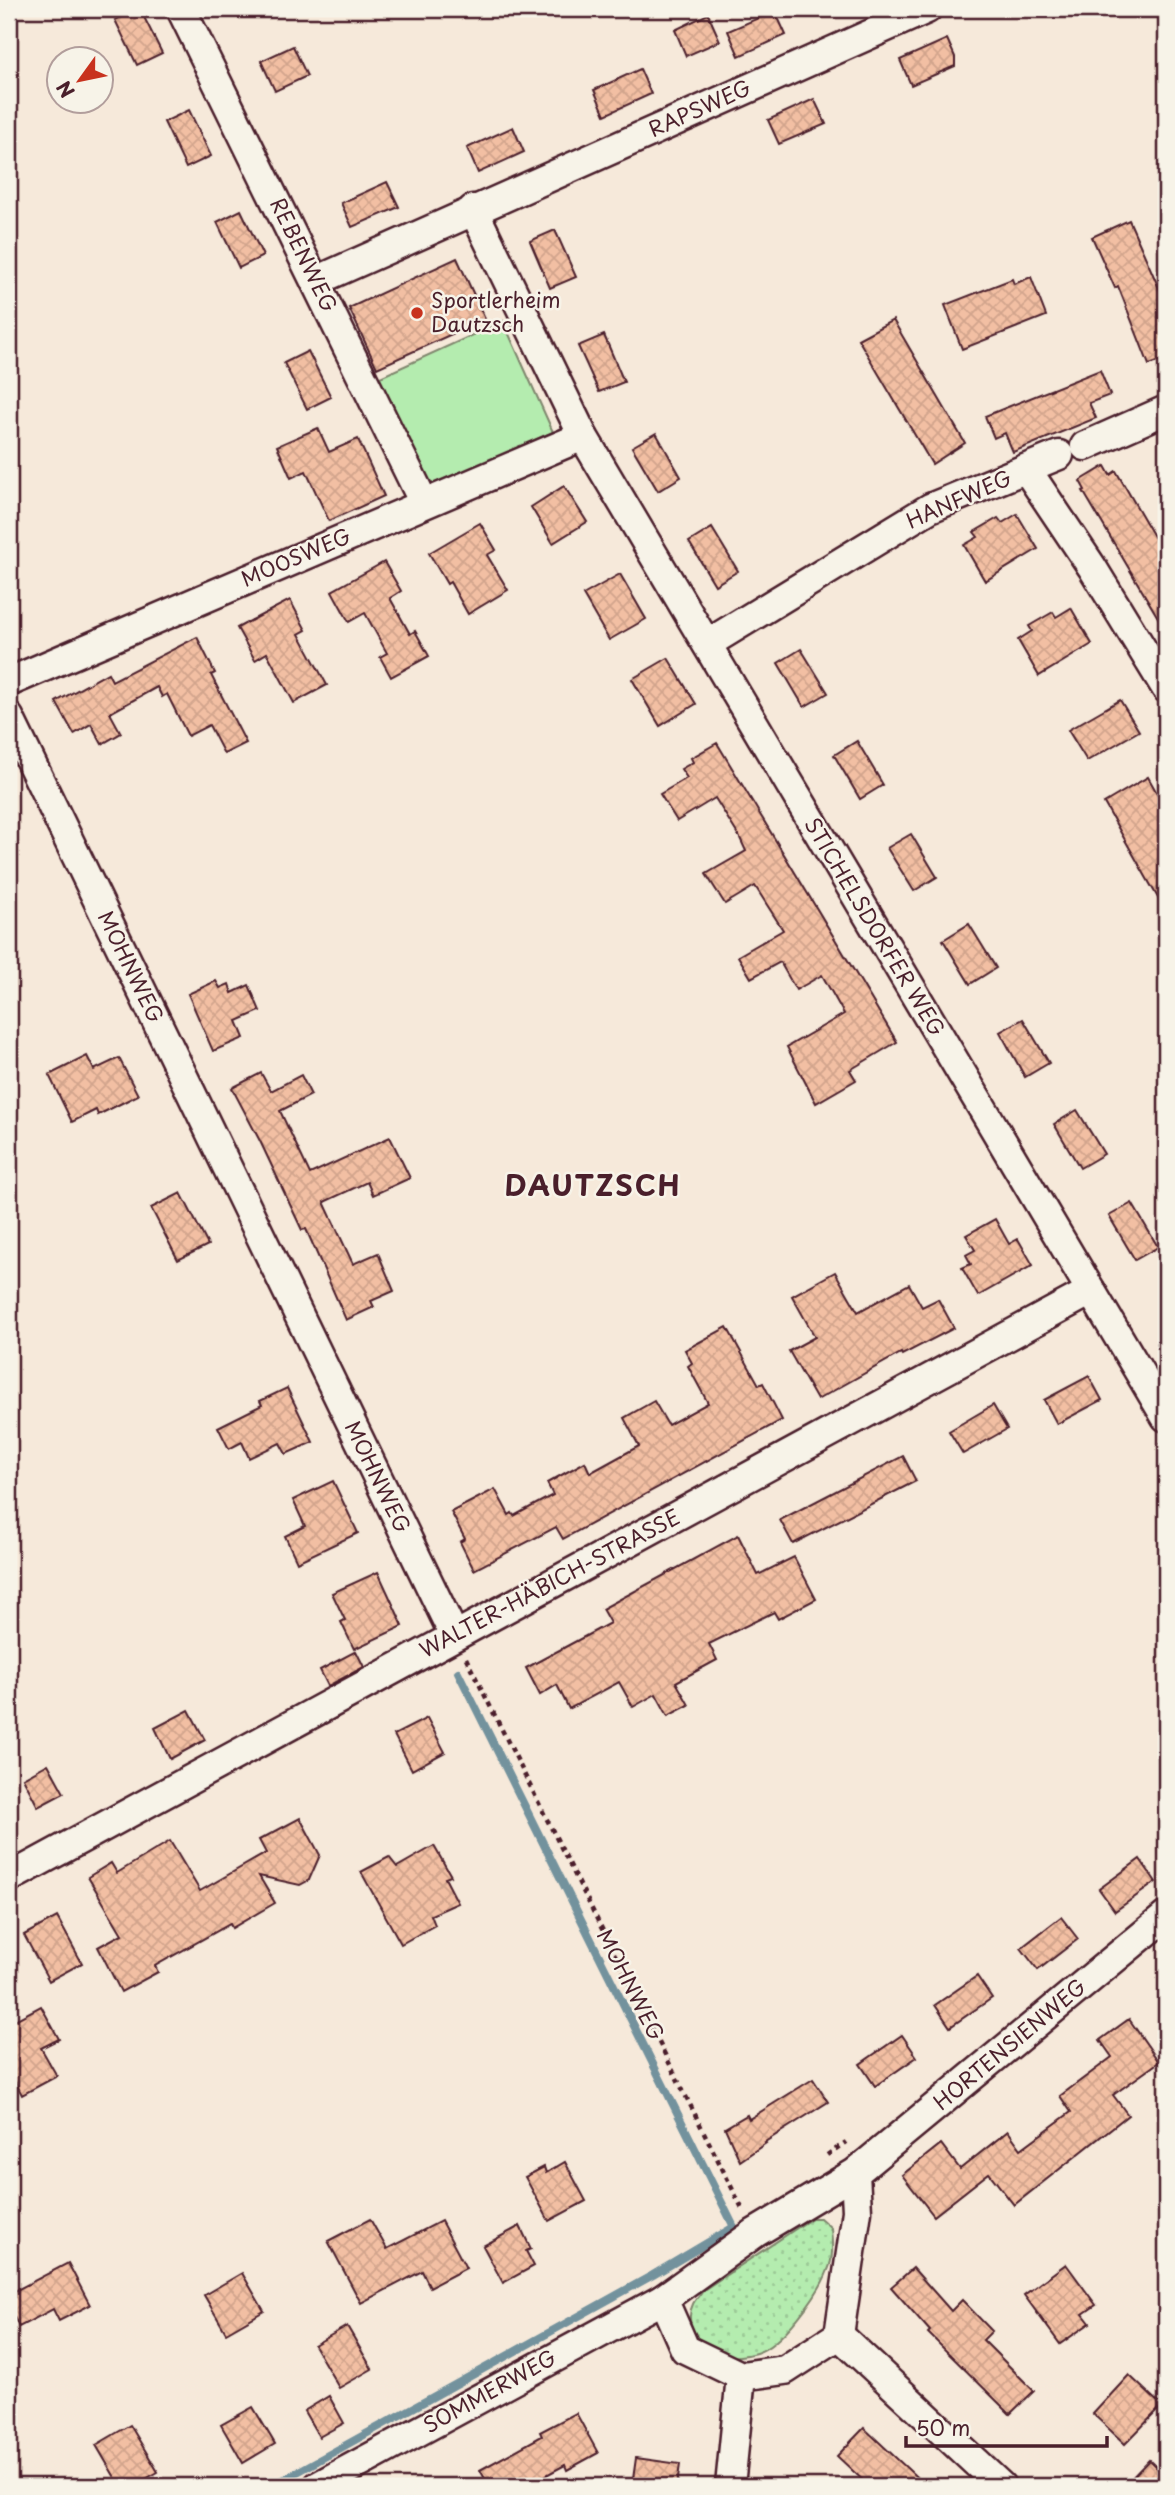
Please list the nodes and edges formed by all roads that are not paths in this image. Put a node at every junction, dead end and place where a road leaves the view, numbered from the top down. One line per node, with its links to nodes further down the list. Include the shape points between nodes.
1 (181, 9): 4 (street, REBENWEG)
2 (927, 9): 3 (street, RAPSWEG)
3 (474, 209): 4 (street, RAPSWEG); 6 (street)
4 (317, 281): 8 (street, REBENWEG)
5 (1166, 410): 7 (street)
6 (583, 436): 8 (street, MOOSWEG); 9 (street, STICHELSDORFER WEG)
7 (1027, 470): 9 (street, HANFWEG, via 930,508); 11 (street, HANFWEG)
8 (424, 503): 10 (street, MOOSWEG)
9 (707, 644): 13 (street, STICHELSDORFER WEG)
10 (9, 682)
11 (1166, 688)
12 (9, 717): 15 (street, MOHNWEG)
13 (1091, 1291): 14 (street, STICHELSDORFER WEG); 15 (street, WALTER-HÄBICH-STRASSE)
14 (1163, 1429)
15 (454, 1635): 16 (street, WALTER-HÄBICH-STRASSE)
16 (9, 1878)
17 (1166, 1916): 18 (street, HORTENSIENWEG)
18 (855, 2174): 19 (street, HORTENSIENWEG); 21 (street, via 857,2211)
19 (755, 2233): 20 (street, SOMMERWEG)
20 (663, 2298): 22 (street, via 685,2349); 23 (street, SOMMERWEG)
21 (839, 2335): 22 (street, via 786,2370); 25 (street)
22 (741, 2376): 24 (street)
23 (318, 2486)
24 (730, 2486)
25 (1001, 2486)

